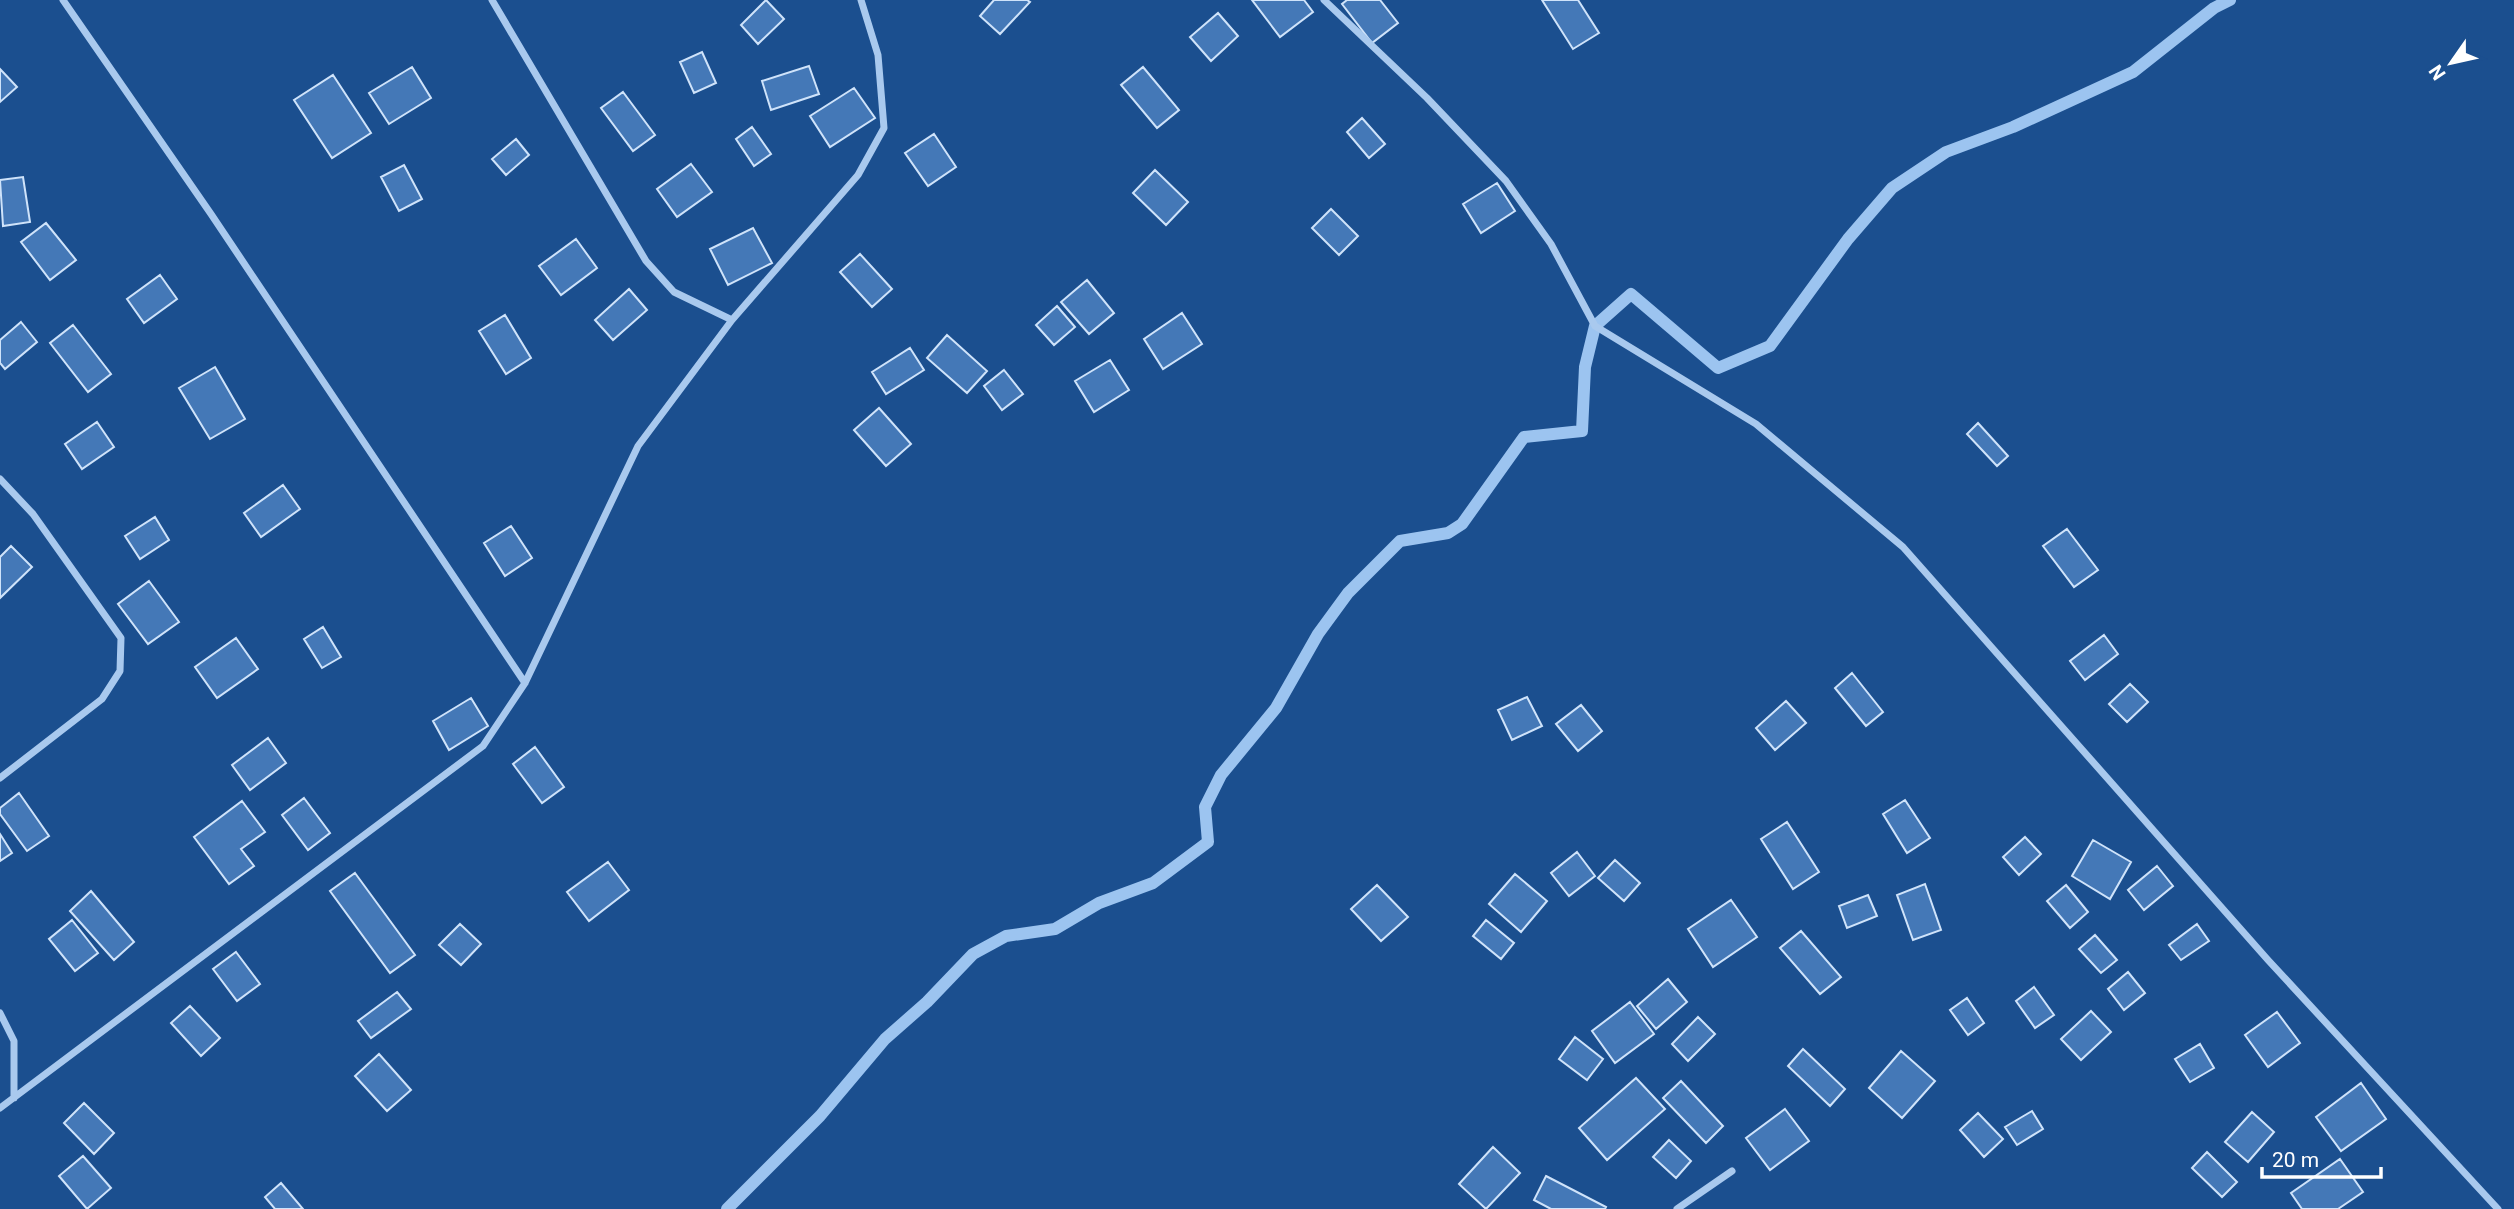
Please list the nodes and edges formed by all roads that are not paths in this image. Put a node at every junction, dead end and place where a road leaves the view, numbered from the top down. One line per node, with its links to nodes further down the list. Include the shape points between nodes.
1 (63, 0): 7 (street)
2 (492, 0): 5 (street, via 646,261 674,292)
3 (861, 0): 5 (street, via 878,55 884,128 858,175)
4 (1324, 0): 14 (street, via 1506,181 1551,244 1595,326 1756,424 1903,547 2268,960)
5 (732, 320): 7 (street, via 638,446)
6 (0, 479): 8 (street, via 33,514 121,638 120,671 102,699)
7 (526, 683): 10 (street, via 482,746)
8 (0, 778)
9 (0, 1013): 10 (street, via 14,1041)
10 (14, 1098): 11 (street)
11 (0, 1108)
12 (1731, 1171): 13 (street)
13 (1677, 1209)
14 (2498, 1209)

